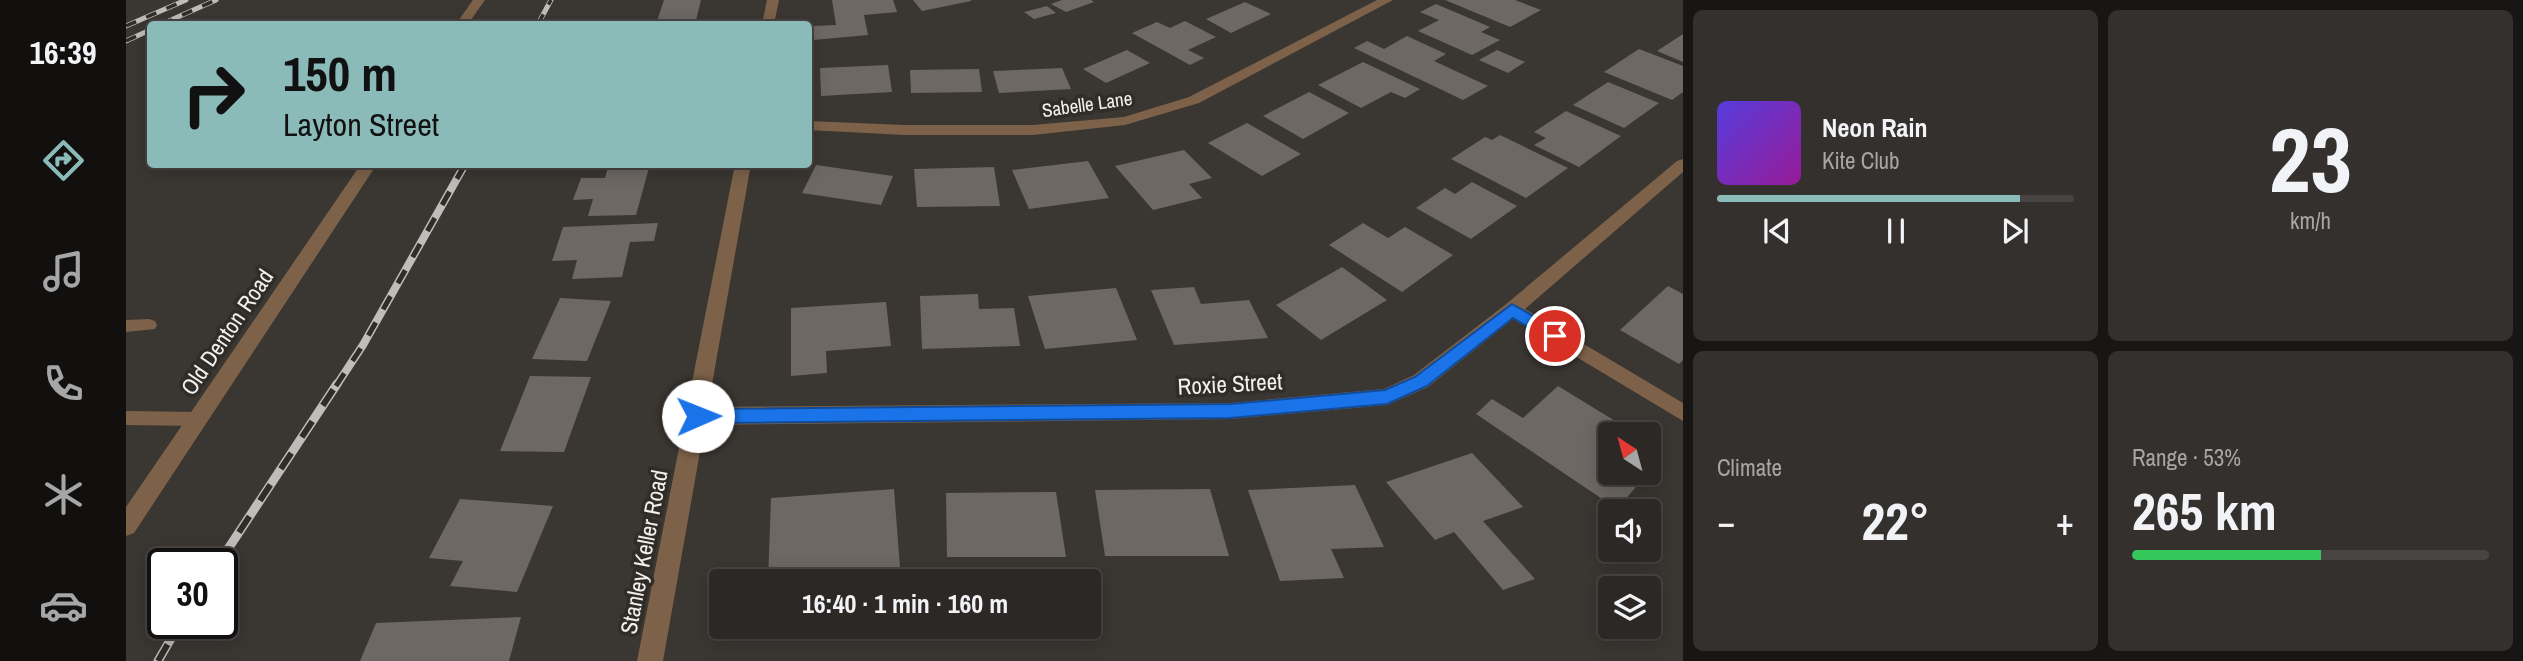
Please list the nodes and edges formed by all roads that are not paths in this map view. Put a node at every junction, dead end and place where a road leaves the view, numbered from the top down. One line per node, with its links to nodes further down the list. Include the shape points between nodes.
1 (479, 0): 4 (street)
2 (773, 0): 5 (street)
3 (1387, 0): 6 (street, Sabelle Lane, via 1194,100 1125,121 1033,130)
4 (464, 21)
5 (769, 21)
6 (812, 125)
7 (1683, 164): 10 (street, Roxie Street)
8 (366, 168): 16 (street, Old Denton Road)
9 (742, 168): 14 (street, Stanley Keller Road)
10 (1512, 310): 13 (street); 14 (street, Roxie Street, via 1421,381 1387,397 1230,411)
11 (126, 326): 12 (lane)
12 (149, 326)
13 (1683, 414)
14 (698, 416): 18 (street, Stanley Keller Road)
15 (126, 418): 16 (lane)
16 (198, 419): 17 (street, Old Denton Road)
17 (126, 526)
18 (650, 661)

